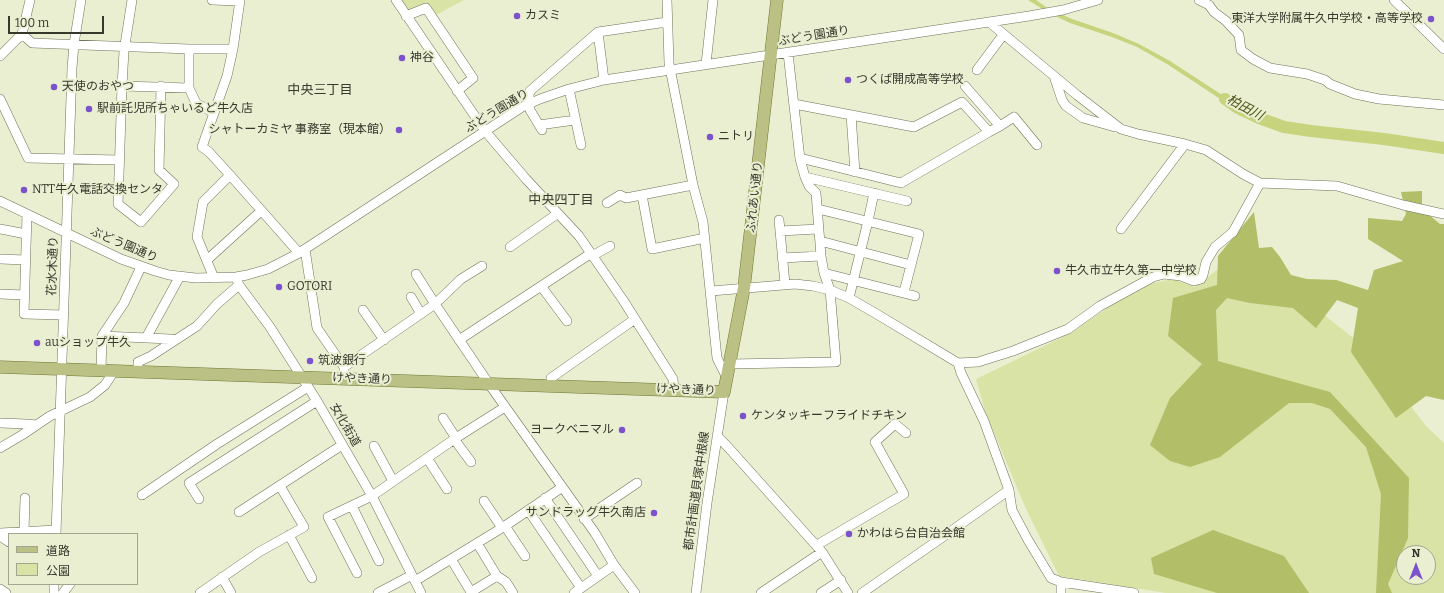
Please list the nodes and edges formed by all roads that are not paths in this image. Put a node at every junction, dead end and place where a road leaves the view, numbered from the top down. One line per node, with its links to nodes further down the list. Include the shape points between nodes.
1 (30, 0): 17 (street)
2 (81, 0): 19 (street, 花水木通り)
3 (132, 0): 20 (street)
4 (212, 0): 5 (street)
5 (240, 0): 22 (street)
6 (396, 0): 13 (street)
7 (667, 0): 14 (street)
8 (713, 0): 27 (street)
9 (777, 0): 25 (main road, ふれあい通り)
10 (1098, 0): 15 (street, ぶどう園通り, via 1063,10)
11 (1199, 0): 41 (street, via 1209,5 1239,35 1241,50 1270,68 1307,74 1355,94)
12 (1394, 0): 23 (street)
13 (406, 16): 37 (street); 37 (street, via 426,8 473,78)
14 (667, 22): 16 (street); 28 (street)
15 (989, 22): 18 (street); 24 (street, ぶどう園通り)
16 (598, 32): 31 (street); 39 (street, via 530,91)
17 (22, 34): 19 (street, via 32,43); 26 (street)
18 (1003, 35): 29 (street); 30 (street)
19 (74, 44): 20 (street); 53 (street, 花水木通り)
20 (125, 46): 21 (street); 32 (street)
21 (189, 48): 22 (street); 35 (street)
22 (233, 49): 42 (street)
23 (1444, 49)
24 (788, 53): 25 (street, ぶどう園通り); 40 (street)
25 (771, 55): 27 (street, ぶどう園通り); 101 (main road, ふれあい通り)
26 (0, 56)
27 (706, 64): 28 (street, ぶどう園通り)
28 (671, 70): 31 (street, ぶどう園通り); 59 (street)
29 (977, 70)
30 (1054, 76): 46 (street); 46 (street, via 1066,106 1083,118)
31 (604, 80): 36 (street, ぶどう園通り)
32 (122, 86): 33 (street); 54 (street)
33 (161, 86): 35 (street); 54 (street, via 158,170 174,184 141,222 118,204)
34 (964, 86): 45 (street)
35 (189, 88): 42 (street, via 196,103)
36 (569, 89): 39 (street, ぶどう園通り); 44 (street)
37 (457, 91): 47 (street)
38 (0, 99): 53 (street, via 28,158)
39 (529, 103): 44 (street, via 530,110 541,128); 47 (street, ぶどう園通り)
40 (794, 104): 43 (street); 52 (street)
41 (1444, 105)
42 (214, 113): 56 (street, via 202,147)
43 (851, 115): 48 (street, via 914,127 962,102); 55 (street)
44 (575, 120): 50 (street)
45 (1000, 126): 48 (street); 51 (street, via 1014,117)
46 (1121, 129): 49 (street)
47 (485, 131): 68 (street); 82 (street, ぶどう園通り)
48 (987, 133): 55 (street, via 901,183)
49 (1185, 144): 58 (street, via 1206,150); 74 (street)
50 (581, 145)
51 (1037, 145)
52 (800, 158): 55 (street); 57 (street)
53 (69, 159): 54 (street); 76 (street, 花水木通り)
54 (119, 160)
55 (855, 172)
56 (230, 175): 66 (street); 89 (street, via 203,202 197,237)
57 (805, 177): 60 (street); 65 (street, via 816,193)
58 (1260, 183): 69 (street, via 1337,186); 121 (street, via 1233,232 1215,247 1206,262 1201,279 1194,281 1164,274 1153,277 1100,306 1068,329 978,362)
59 (693, 185): 61 (street); 78 (street)
60 (874, 193): 63 (street); 71 (street)
61 (642, 194): 64 (street, via 626,198 620,195); 78 (street, via 652,249)
62 (0, 201): 67 (street, ぶどう園通り)
63 (907, 201)
64 (607, 203)
65 (818, 210): 71 (street); 73 (street)
66 (261, 211): 82 (street); 89 (street)
67 (27, 214): 76 (street, ぶどう園通り); 77 (street)
68 (557, 214): 81 (street); 84 (street, via 579,236)
69 (1444, 214)
70 (778, 220): 75 (street)
71 (868, 221): 83 (street); 90 (street, via 918,234)
72 (0, 229): 77 (street)
73 (818, 229): 75 (street); 79 (street)
74 (1121, 229)
75 (780, 231): 86 (street)
76 (66, 233): 92 (street, ぶどう園通り); 113 (street, 花水木通り)
77 (26, 234): 88 (street)
78 (706, 238): 103 (street)
79 (820, 241): 83 (street); 85 (street)
80 (610, 246): 84 (street)
81 (510, 247)
82 (302, 251): 97 (street, ぶどう園通り, via 268,269); 128 (street, via 317,328)
83 (860, 252): 90 (street); 98 (street)
84 (591, 255): 100 (street); 114 (street)
85 (821, 256): 86 (street); 93 (street)
86 (782, 258): 99 (street)
87 (0, 259): 88 (street)
88 (25, 260): 106 (street)
89 (207, 260): 96 (street)
90 (911, 265): 104 (street)
91 (482, 266): 110 (street, via 461,279)
92 (141, 267): 95 (street, ぶどう園通り); 116 (street, via 124,303)
93 (824, 273): 98 (street); 102 (street)
94 (416, 274): 110 (street)
95 (180, 276): 96 (street, ぶどう園通り); 117 (street)
96 (214, 278): 97 (street, ぶどう園通り)
97 (237, 281): 118 (street, via 197,326); 130 (street, 女化街道)
98 (853, 281): 104 (street); 109 (street)
99 (785, 284): 101 (street); 102 (street)
100 (541, 286): 115 (street); 120 (street)
101 (744, 288): 103 (street); 122 (main road, ふれあい通り)
102 (830, 290): 109 (street); 122 (street, via 836,362)
103 (711, 291): 129 (street, via 717,358)
104 (904, 292): 107 (street)
105 (0, 294): 106 (street)
106 (24, 295): 113 (street, via 24,314)
107 (915, 296)
108 (411, 297): 112 (street)
109 (849, 298): 121 (street)
110 (435, 304): 112 (street); 120 (street)
111 (363, 310): 119 (street)
112 (422, 314): 119 (street)
113 (64, 315): 124 (street, 花水木通り)
114 (635, 319): 132 (street, via 551,378); 133 (street, via 673,379)
115 (567, 321)
116 (102, 336): 117 (street); 125 (street)
117 (146, 338): 118 (street)
118 (175, 340): 127 (street, via 138,362)
119 (384, 340): 128 (street)
120 (459, 340): 131 (street)
121 (958, 363): 154 (street, via 984,421)
122 (730, 364): 129 (main road, ふれあい通り)
123 (0, 367): 124 (main road, けやき通り)
124 (62, 369): 125 (main road, けやき通り); 137 (street, 花水木通り)
125 (101, 371): 126 (main road, けやき通り)
126 (114, 371): 127 (main road, けやき通り); 137 (street, via 105,385 90,397)
127 (138, 372): 130 (main road, けやき通り)
128 (344, 373): 130 (main road, けやき通り); 131 (main road, けやき通り)
129 (727, 378): 134 (main road, ふれあい通り)
130 (305, 382): 135 (street, 女化街道); 155 (street)
131 (489, 384): 132 (main road, けやき通り); 136 (street)
132 (551, 386): 133 (main road, けやき通り)
133 (674, 390): 134 (main road, けやき通り)
134 (724, 392): 142 (street, 都市計画道貝塚中根線)
135 (317, 401): 144 (street, 女化街道); 158 (street, via 189,483)
136 (506, 407): 143 (street); 152 (street)
137 (61, 411): 140 (street); 167 (street, 花水木通り)
138 (443, 418): 143 (street)
139 (0, 423): 140 (street)
140 (36, 425): 146 (street)
141 (906, 433): 173 (street, via 895,424 875,442 904,494)
142 (717, 436): 173 (street); 197 (street, 都市計画道貝塚中根線)
143 (455, 438): 147 (street); 148 (street)
144 (342, 445): 151 (street); 156 (street, 女化街道)
145 (374, 446): 149 (street)
146 (0, 448)
147 (427, 458): 149 (street); 153 (street)
148 (471, 462)
149 (393, 481): 156 (street)
150 (637, 483): 164 (street)
151 (280, 486): 163 (street); 170 (street, via 304,527)
152 (561, 488): 159 (street); 164 (street)
153 (447, 489)
154 (1009, 490): 185 (street, via 1012,510 1028,540 1051,578); 201 (street)
155 (142, 495)
156 (372, 496): 161 (street); 183 (street, 女化街道)
157 (25, 498): 166 (street)
158 (199, 498)
159 (545, 498): 162 (street); 180 (street)
160 (484, 501): 165 (street)
161 (352, 506): 176 (street); 178 (street, via 328,517)
162 (528, 510): 165 (street); 188 (street)
163 (238, 512)
164 (584, 519): 177 (street)
165 (503, 527): 172 (street); 174 (street)
166 (24, 532): 167 (street); 168 (street)
167 (56, 532)
168 (12, 533)
169 (0, 534): 171 (street)
170 (289, 535): 181 (street); 182 (street)
171 (8, 541)
172 (477, 543): 175 (street); 179 (street)
173 (820, 548): 184 (street); 198 (street)
174 (525, 556)
175 (451, 559): 179 (street, via 471,592); 183 (street)
176 (379, 561)
177 (614, 565): 180 (street); 196 (street)
178 (357, 573)
179 (498, 576): 195 (street, via 506,582)
180 (598, 576): 188 (street)
181 (222, 577): 191 (street); 192 (street)
182 (312, 578)
183 (413, 578): 193 (street); 194 (street, 女化街道)
184 (840, 580): 199 (street); 200 (street)
185 (1061, 582): 202 (street); 203 (street)
186 (69, 585): 190 (street)
187 (0, 588): 189 (street)
188 (577, 590)
189 (6, 593)
190 (63, 593)
191 (200, 593)
192 (231, 593)
193 (378, 593)
194 (421, 593)
195 (513, 593)
196 (634, 593)
197 (696, 593)
198 (762, 593)
199 (821, 593)
200 (848, 593)
201 (862, 593)
202 (1061, 593)
203 (1134, 593)

